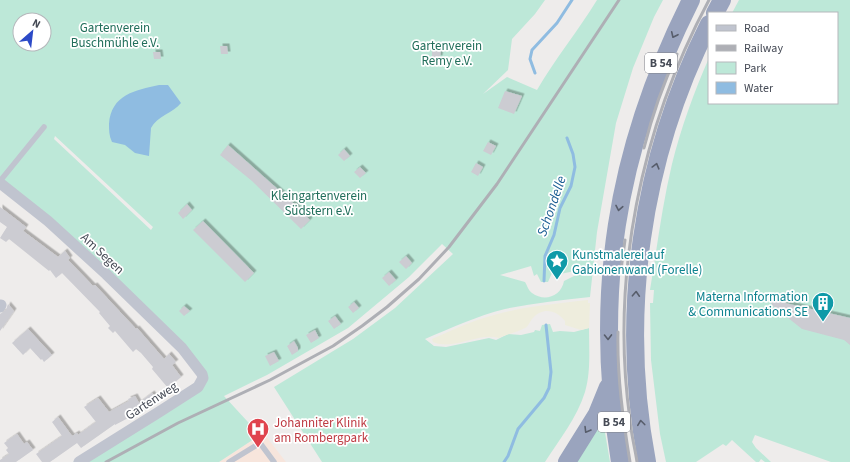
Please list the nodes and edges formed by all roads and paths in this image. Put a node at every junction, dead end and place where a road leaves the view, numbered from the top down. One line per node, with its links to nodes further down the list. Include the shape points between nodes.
1 (691, 0): 8 (highway, B 54, one-way to 8, via 652,88 625,177 612,260 608,331)
2 (722, 0): 3 (highway)
3 (716, 12)
4 (708, 26): 14 (highway, B 54, one-way to 4, via 638,400 635,337 640,247 648,198 668,124 685,77)
5 (44, 127): 6 (lane)
6 (0, 182): 7 (street, Am Segen, via 74,244)
7 (182, 348): 9 (street, Gartenweg, via 202,374 203,378 198,387)
8 (610, 382): 12 (highway, one-way to 12, via 597,414); 13 (highway, B 54)
9 (79, 462)
10 (229, 462): 11 (lane, via 260,443)
11 (274, 462)
12 (567, 462)
13 (620, 462)
14 (647, 462)

